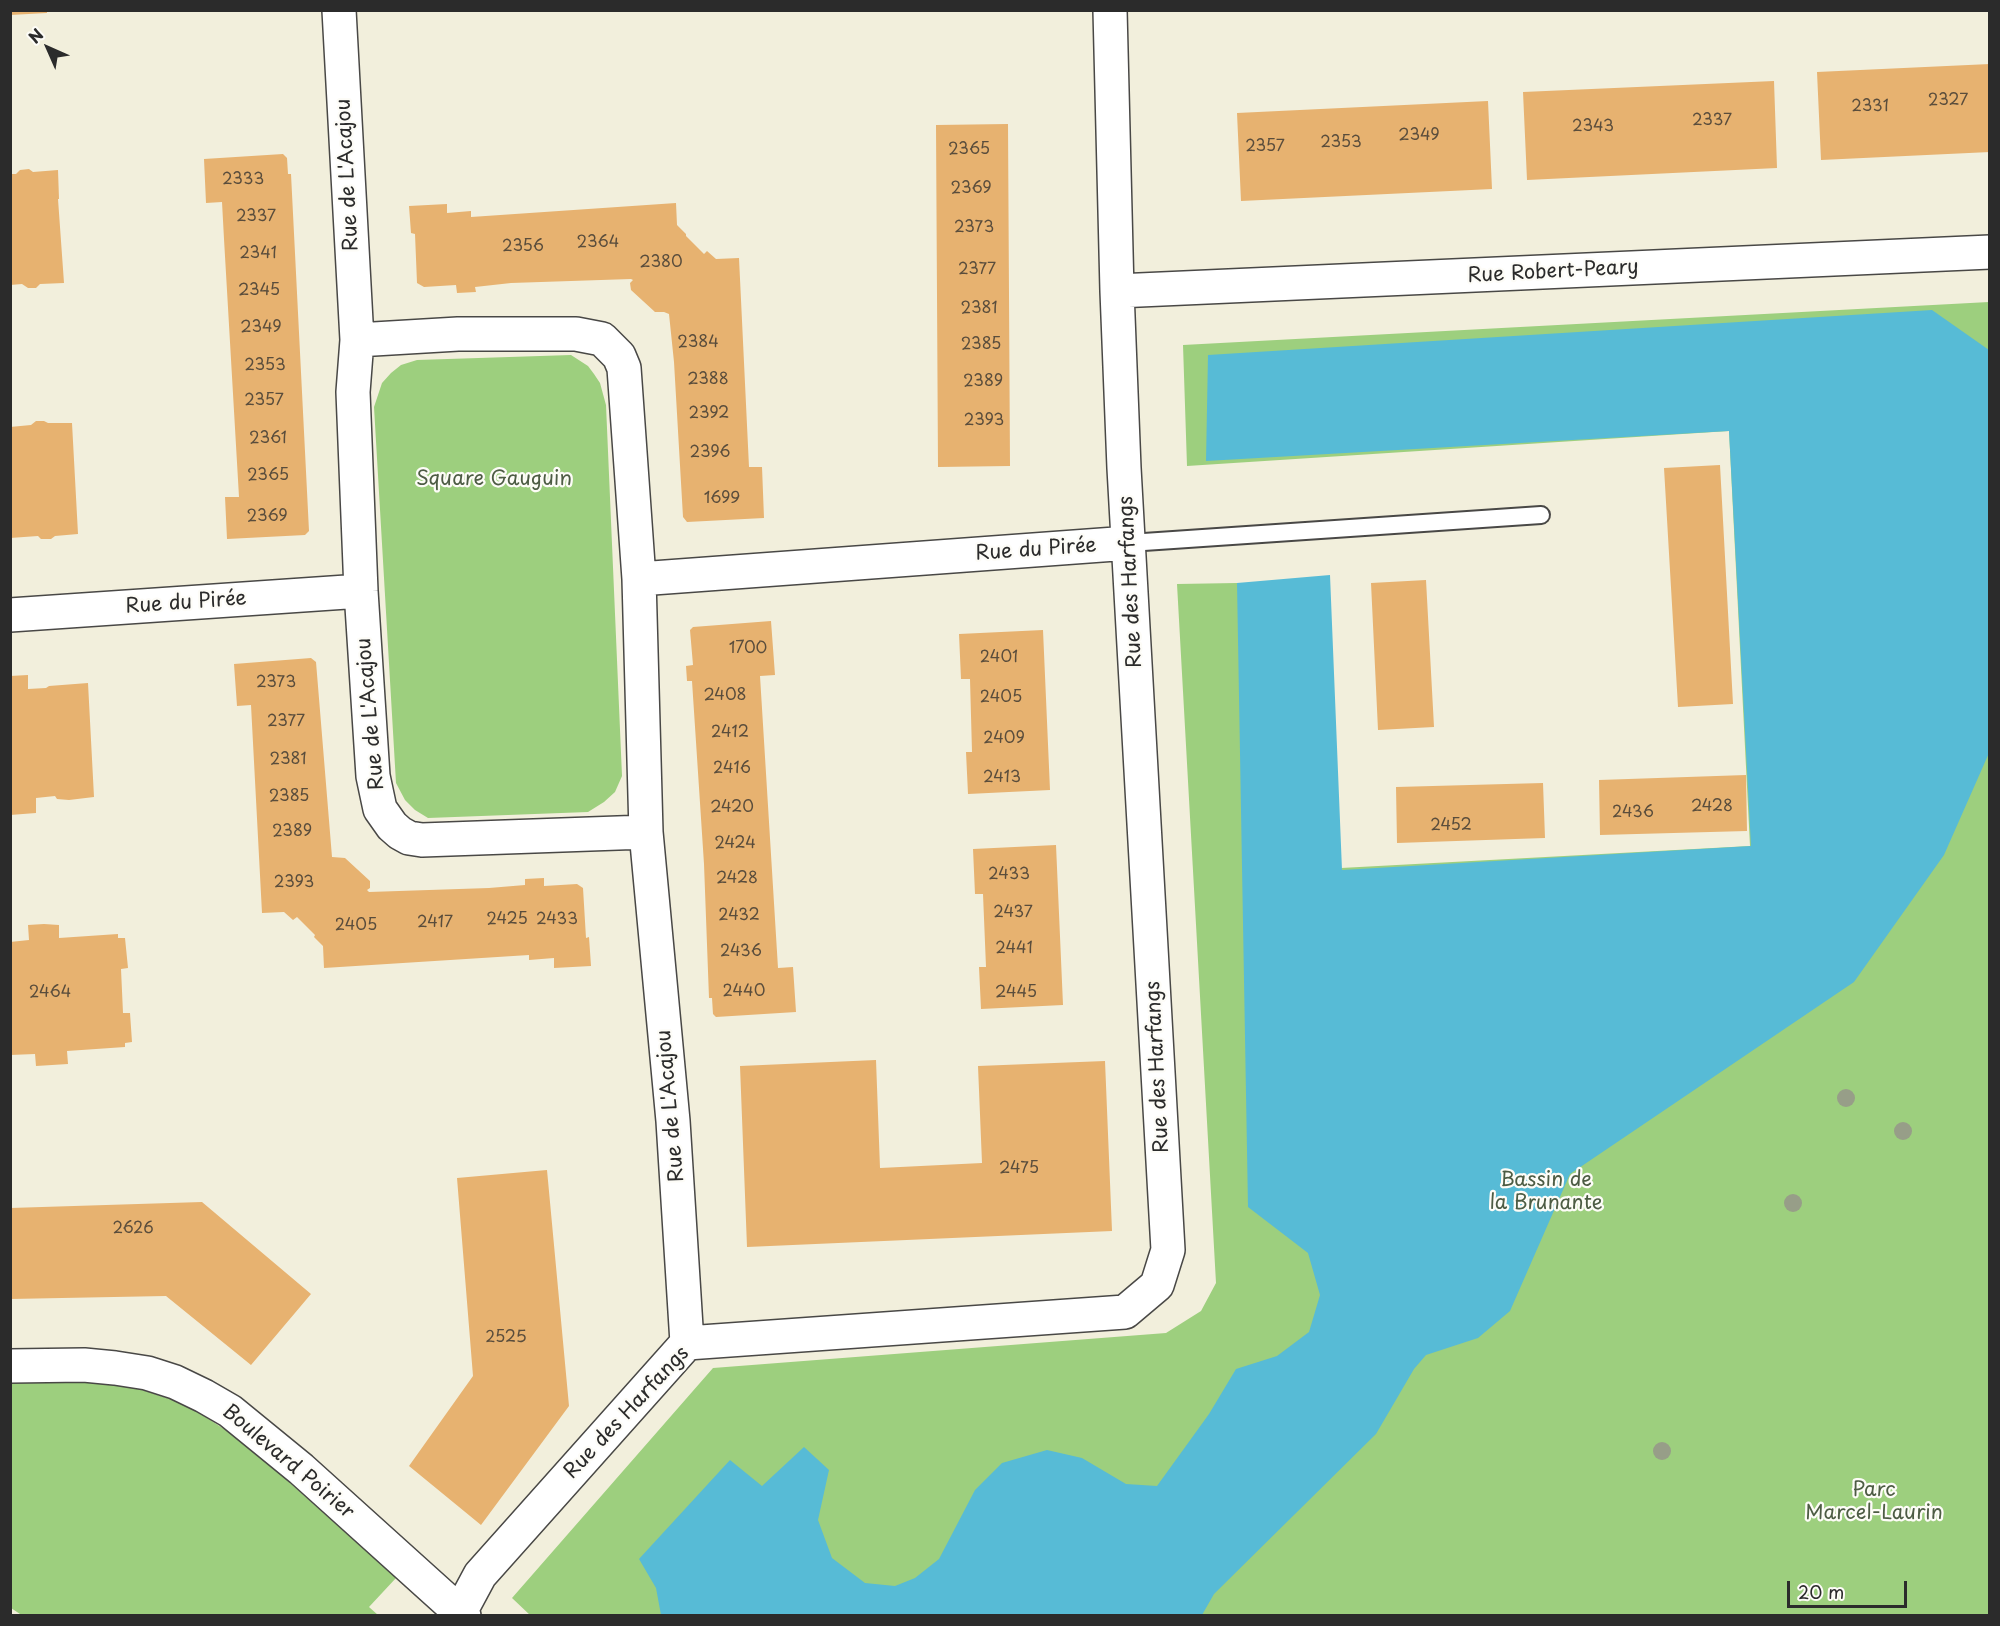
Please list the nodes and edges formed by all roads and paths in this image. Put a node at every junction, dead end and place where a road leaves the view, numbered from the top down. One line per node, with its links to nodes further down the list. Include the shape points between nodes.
1 (339, 10): 5 (street, Rue de L'Acajou)
2 (1110, 10): 4 (street, Rue des Harfangs)
3 (1989, 252): 4 (street, Rue Robert-Peary)
4 (1117, 291): 7 (street, Rue des Harfangs)
5 (357, 340): 8 (street, Rue de L'Acajou, via 562,333 602,339 619,356 624,368); 9 (street, Rue de L'Acajou, via 353,392)
6 (1542, 515): 7 (lane, Rue du Pirée)
7 (1129, 543): 8 (street, Rue du Pirée); 12 (street, Rue des Harfangs, via 1168,1250 1157,1285 1125,1312)
8 (639, 579): 11 (street, Rue de L'Acajou)
9 (361, 591): 10 (street, Rue du Pirée); 11 (street, Rue de L'Acajou, via 373,776 380,808 392,826 410,838 422,840)
10 (10, 615)
11 (646, 832): 12 (street, Rue de L'Acajou, via 673,1121)
12 (687, 1343): 14 (street, Rue des Harfangs, via 486,1568)
13 (10, 1366): 14 (street, Boulevard Poirier, via 115,1368 176,1382 204,1396 293,1462)
14 (461, 1614)

